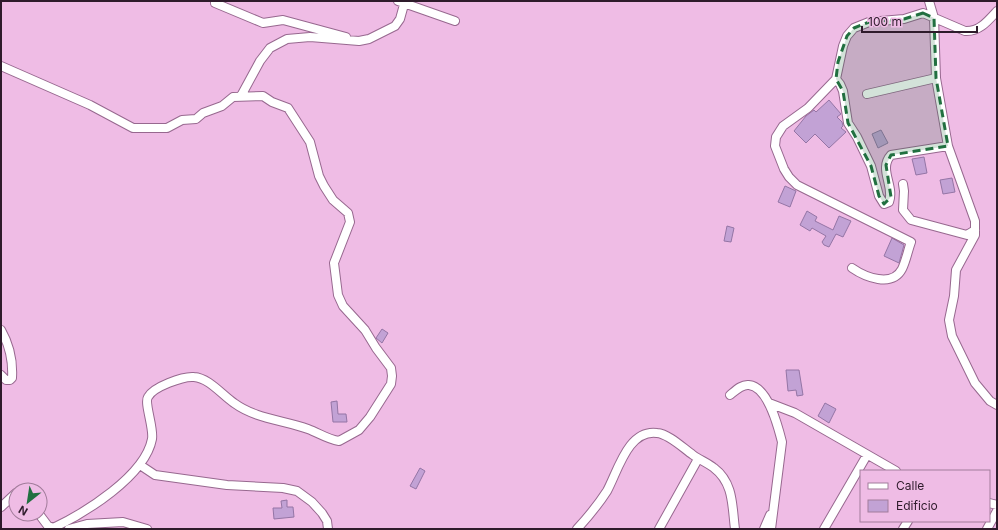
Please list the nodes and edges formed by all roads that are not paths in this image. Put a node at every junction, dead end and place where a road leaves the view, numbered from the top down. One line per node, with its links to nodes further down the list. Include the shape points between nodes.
1 (929, 1): 5 (street)
2 (402, 2): 6 (street); 7 (street, via 400,19 395,26)
3 (215, 3): 7 (street, via 263,23 284,20)
4 (997, 11): 5 (street, via 986,23 970,31)
5 (934, 18): 9 (street); 10 (street, via 923,13 904,19 869,22 854,28 843,46)
6 (455, 21)
7 (359, 41): 12 (street, via 310,37 287,39 270,48)
8 (1, 66): 12 (street, via 90,105 133,128 167,128 182,120 196,120 233,97)
9 (936, 78): 11 (street); 13 (street)
10 (836, 79): 13 (street, via 843,92 848,123 871,166 879,196 884,204 889,202 891,196 886,165 891,155); 16 (street, via 808,108 778,131 775,146 789,178 797,184 911,242 902,269 894,277 872,280)
11 (867, 94)
12 (241, 96): 24 (street, via 263,96 288,108 310,142 324,186 333,200 348,213 350,222 334,263 338,295 343,306 365,330 391,368 391,384 359,430 339,442 308,429 250,412 234,404 205,381 194,377 182,378 158,388 148,397 146,404 152,438 149,450)
13 (948, 146): 15 (street, via 975,221)
14 (902, 184): 15 (street, via 903,210 911,220 966,235)
15 (975, 230): 21 (street, via 975,235 956,270 949,320 952,336 975,383 990,401)
16 (852, 268)
17 (1, 330): 18 (street, via 13,371 10,380)
18 (1, 375)
19 (730, 394): 20 (street, via 748,384 756,387)
20 (769, 403): 22 (street, via 795,413); 26 (street, via 782,442)
21 (997, 405)
22 (867, 455): 25 (street); 38 (street)
23 (698, 459): 33 (street, via 658,433 640,436 629,446 607,490 592,513); 34 (street); 35 (street, via 714,468 726,480 731,492)
24 (140, 465): 29 (street, via 99,501); 32 (street, via 156,475 297,491 322,513)
25 (894, 470)
26 (773, 508): 36 (street); 37 (street)
27 (997, 511): 39 (street)
28 (45, 522): 29 (street)
29 (55, 529)
30 (69, 529): 31 (street, via 87,524 123,522)
31 (147, 529)
32 (328, 529)
33 (577, 529)
34 (659, 529)
35 (735, 529)
36 (764, 529)
37 (771, 529)
38 (824, 529)
39 (986, 529)

